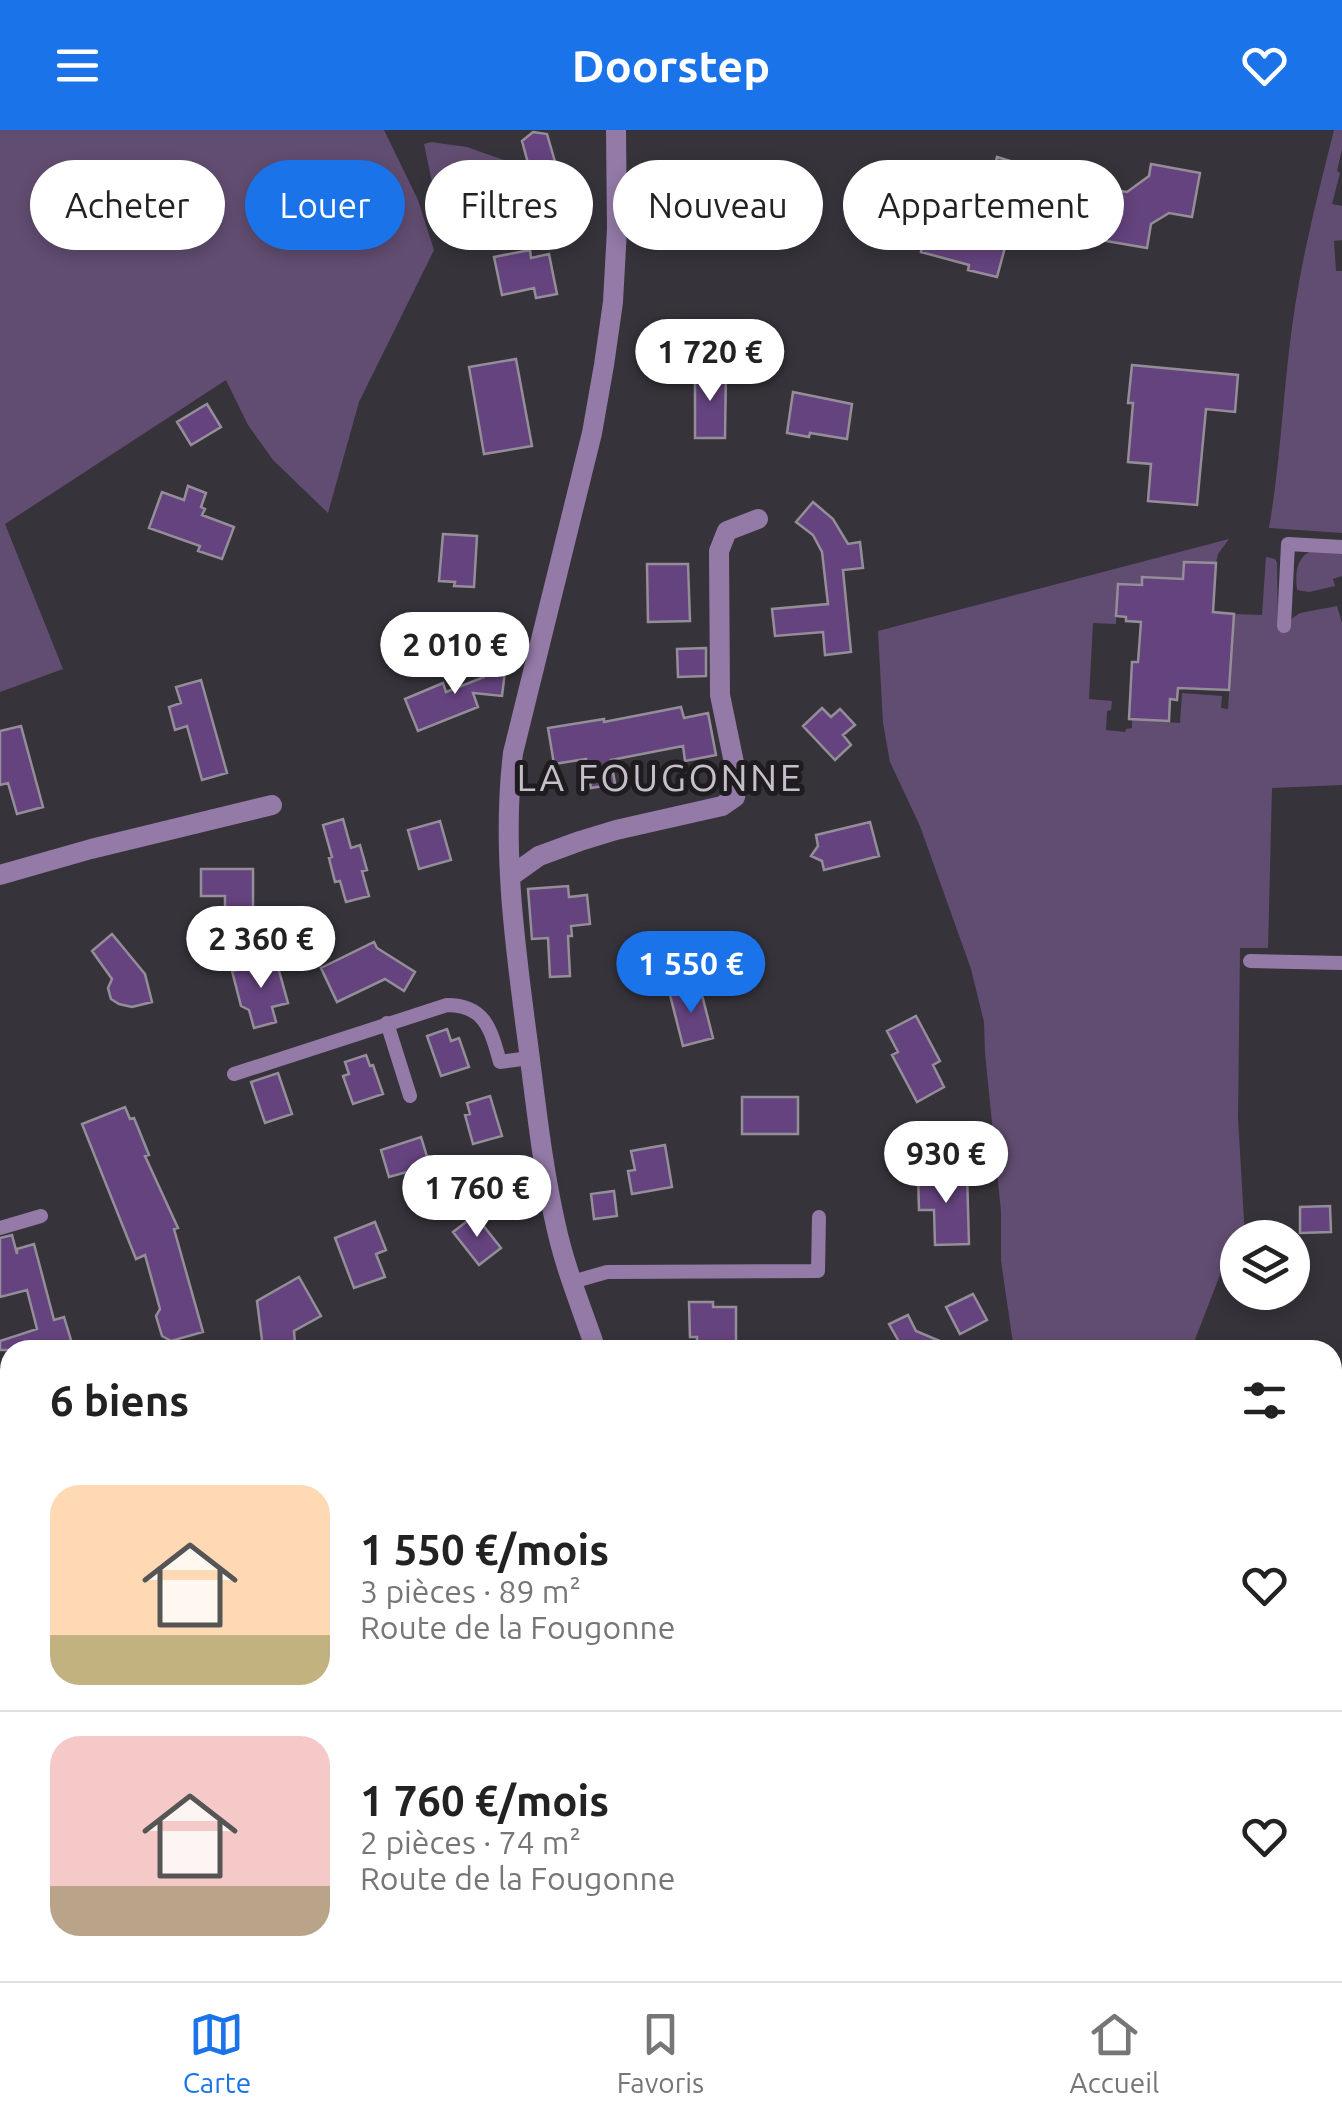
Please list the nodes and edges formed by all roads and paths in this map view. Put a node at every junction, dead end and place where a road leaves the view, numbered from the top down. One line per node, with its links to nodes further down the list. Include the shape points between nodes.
1 (616, 130): 7 (street, via 612,311 592,433 513,753)
2 (758, 518): 7 (street, via 727,530 719,551 720,695 738,782 735,797 722,806 580,841 539,856)
3 (1342, 547): 4 (lane, via 1288,544)
4 (1284, 626)
5 (272, 804): 6 (street)
6 (0, 875)
7 (511, 876): 11 (street)
8 (1250, 961): 9 (lane)
9 (1342, 963)
10 (387, 1023): 11 (lane, via 456,1004 486,1022 500,1062); 12 (lane); 13 (lane)
11 (529, 1058): 17 (street, via 556,1228)
12 (234, 1074)
13 (410, 1096)
14 (41, 1216): 16 (lane)
15 (819, 1218): 17 (lane, via 818,1271 607,1272)
16 (0, 1228)
17 (572, 1282): 18 (street)
18 (592, 1340)

